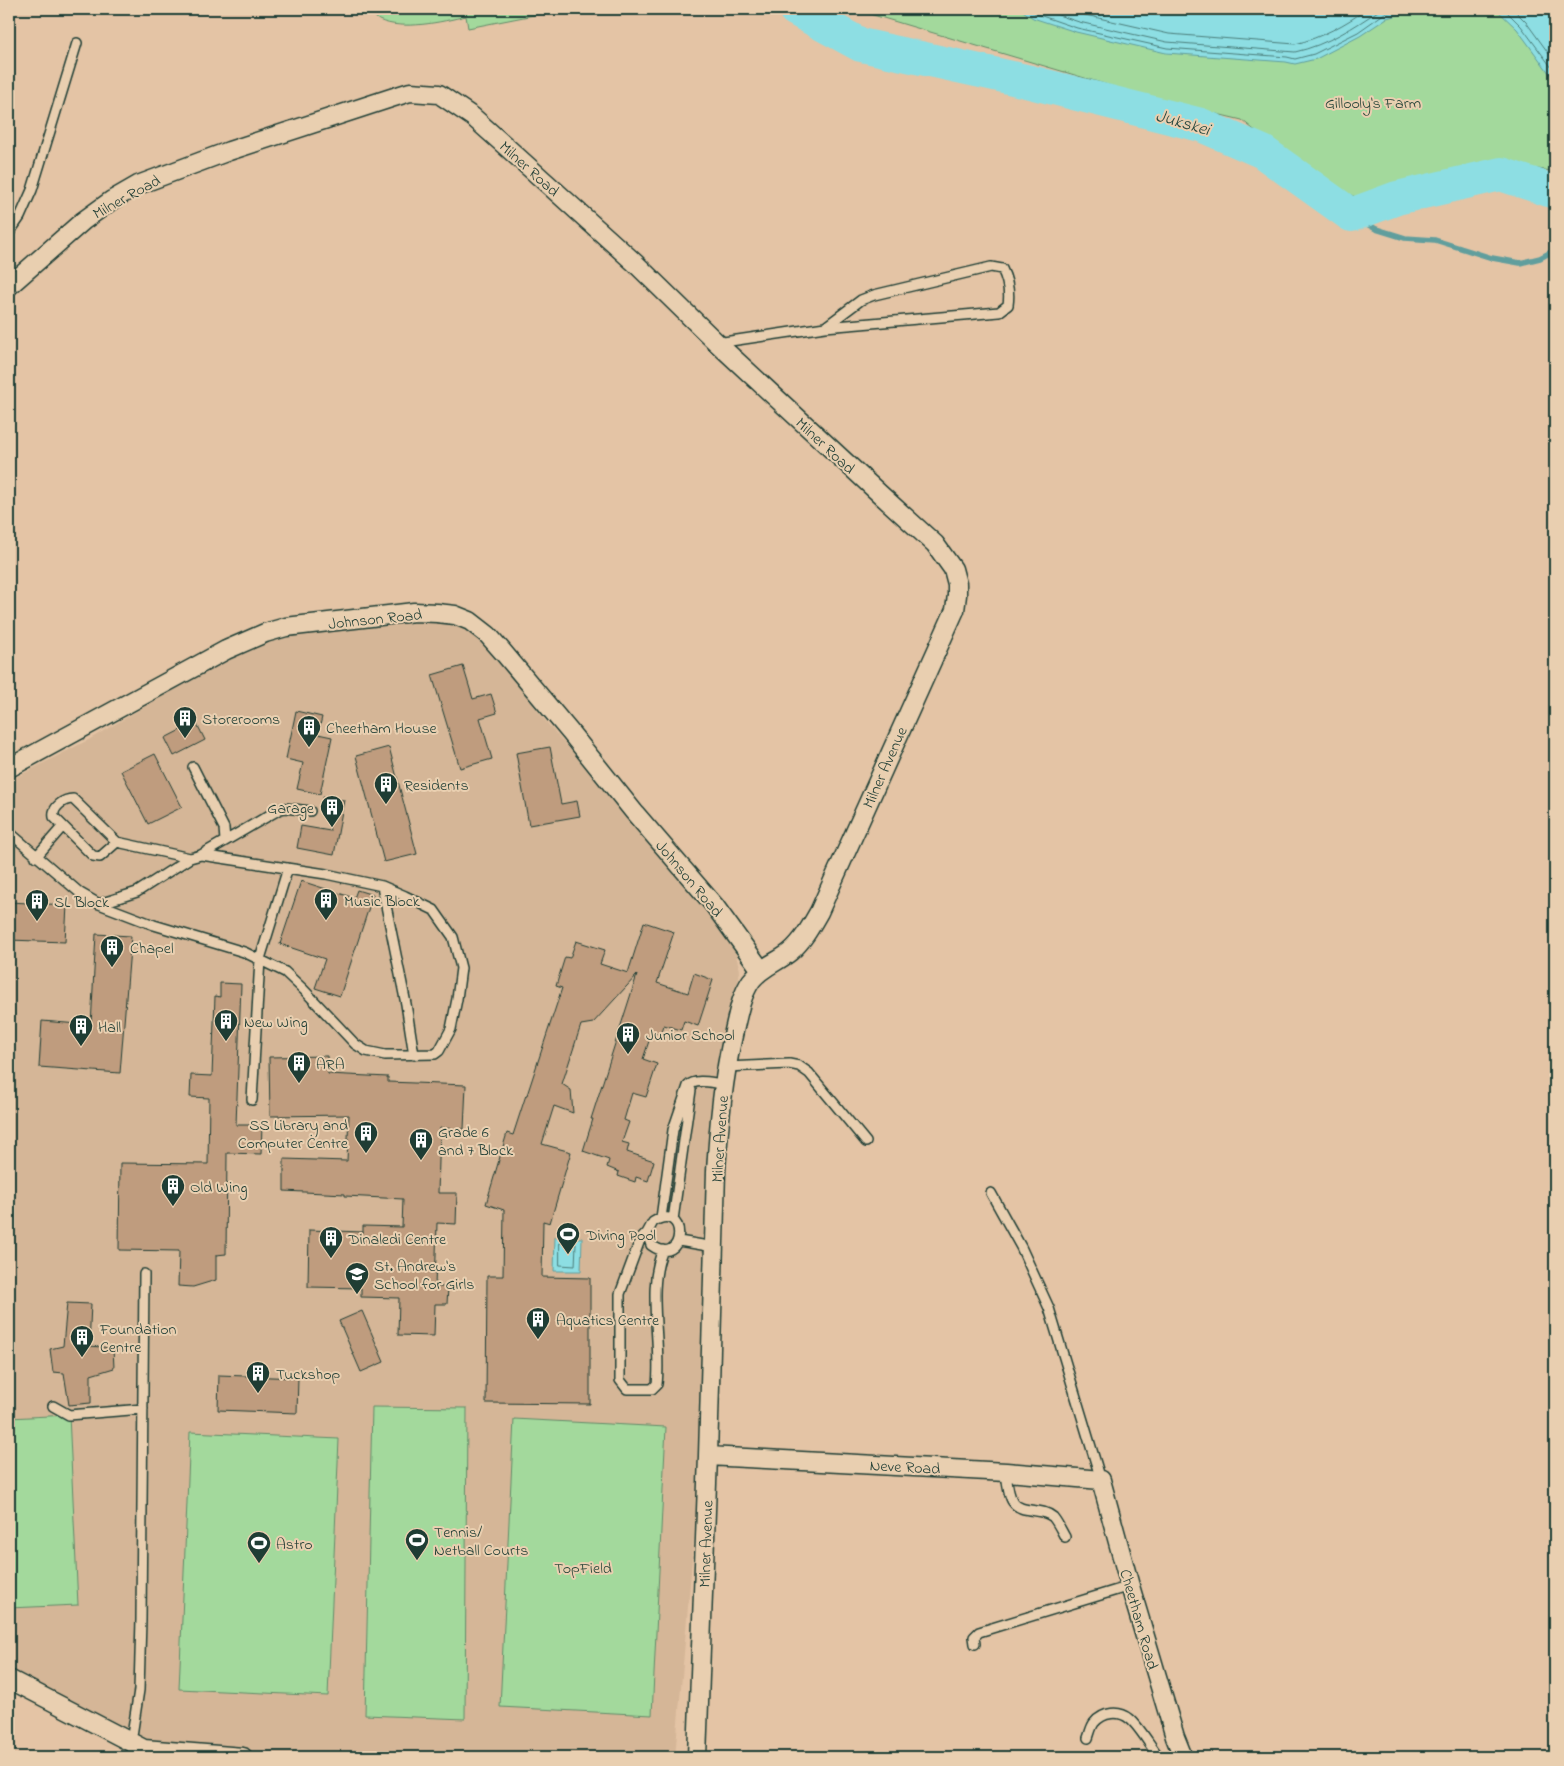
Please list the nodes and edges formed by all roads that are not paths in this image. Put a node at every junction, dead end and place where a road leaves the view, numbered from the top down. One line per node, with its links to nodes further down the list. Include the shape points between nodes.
1 (77, 43): 2 (lane, via 32,190)
2 (9, 233)
3 (9, 286): 5 (street, Milner Road, via 82,221 138,186 229,151 410,92 424,92 439,94 473,117 635,263)
4 (826, 328): 4 (lane, via 999,312 1008,305 1010,297 1007,278 1002,269 991,266 874,294 861,300); 5 (lane)
5 (717, 343): 6 (street, Milner Road, via 935,544 953,569)
6 (957, 584): 21 (street, Milner Avenue, via 955,610 819,912 803,939 791,951)
7 (193, 767): 12 (lane, via 224,828)
8 (9, 768): 21 (street, Johnson Road, via 226,650 265,633 286,627 414,612 455,615 470,621 503,652 714,905)
9 (310, 811): 12 (lane, via 280,809)
10 (63, 826): 13 (lane, via 95,857 100,857); 13 (lane, via 53,814 55,808 67,799 73,799); 15 (lane)
11 (9, 832): 15 (lane)
12 (225, 841): 14 (lane)
13 (116, 842): 16 (lane)
14 (201, 855): 16 (lane); 17 (lane)
15 (36, 857): 19 (lane)
16 (190, 858): 19 (lane, via 137,892)
17 (288, 868): 18 (lane); 20 (lane)
18 (382, 886): 22 (lane); 22 (lane, via 434,910 453,937 461,968 451,1029 435,1054)
19 (99, 904): 20 (lane)
20 (260, 959): 22 (lane, via 285,972 355,1044 366,1051); 25 (lane)
21 (761, 970): 23 (street, Milner Avenue, via 751,980 740,1007)
22 (414, 1055)
23 (725, 1076): 24 (lane); 26 (lane, via 788,1064 799,1066 809,1072); 32 (street, Milner Avenue, via 718,1137)
24 (694, 1082): 28 (lane, via 688,1086 673,1130); 29 (lane)
25 (252, 1100)
26 (866, 1142)
27 (992, 1192): 39 (lane, via 1049,1308)
28 (661, 1218): 29 (lane); 30 (lane, via 652,1222)
29 (673, 1220): 31 (lane, via 679,1228)
30 (647, 1233): 33 (lane, via 651,1245); 33 (lane, via 640,1240 619,1299 620,1380 627,1389 652,1389 657,1384 656,1289 659,1258)
31 (679, 1241): 32 (lane); 33 (lane)
32 (714, 1247): 37 (street, Milner Avenue)
33 (663, 1250)
34 (144, 1274): 36 (lane)
35 (53, 1406): 36 (lane, via 69,1415)
36 (143, 1409): 45 (lane)
37 (708, 1456): 38 (street, Neve Road); 47 (street, Milner Avenue)
38 (1006, 1472): 39 (street, Neve Road); 40 (lane, via 1013,1503 1052,1516)
39 (1101, 1480): 41 (street, Cheetham Road)
40 (1065, 1537)
41 (1130, 1586): 42 (lane, via 979,1632 974,1637); 49 (street, Cheetham Road)
42 (975, 1644)
43 (9, 1679): 45 (street)
44 (1088, 1738): 48 (lane, via 1101,1717 1121,1713 1131,1719)
45 (139, 1749): 46 (street)
46 (243, 1757)
47 (697, 1757)
48 (1159, 1757)
49 (1183, 1757)

